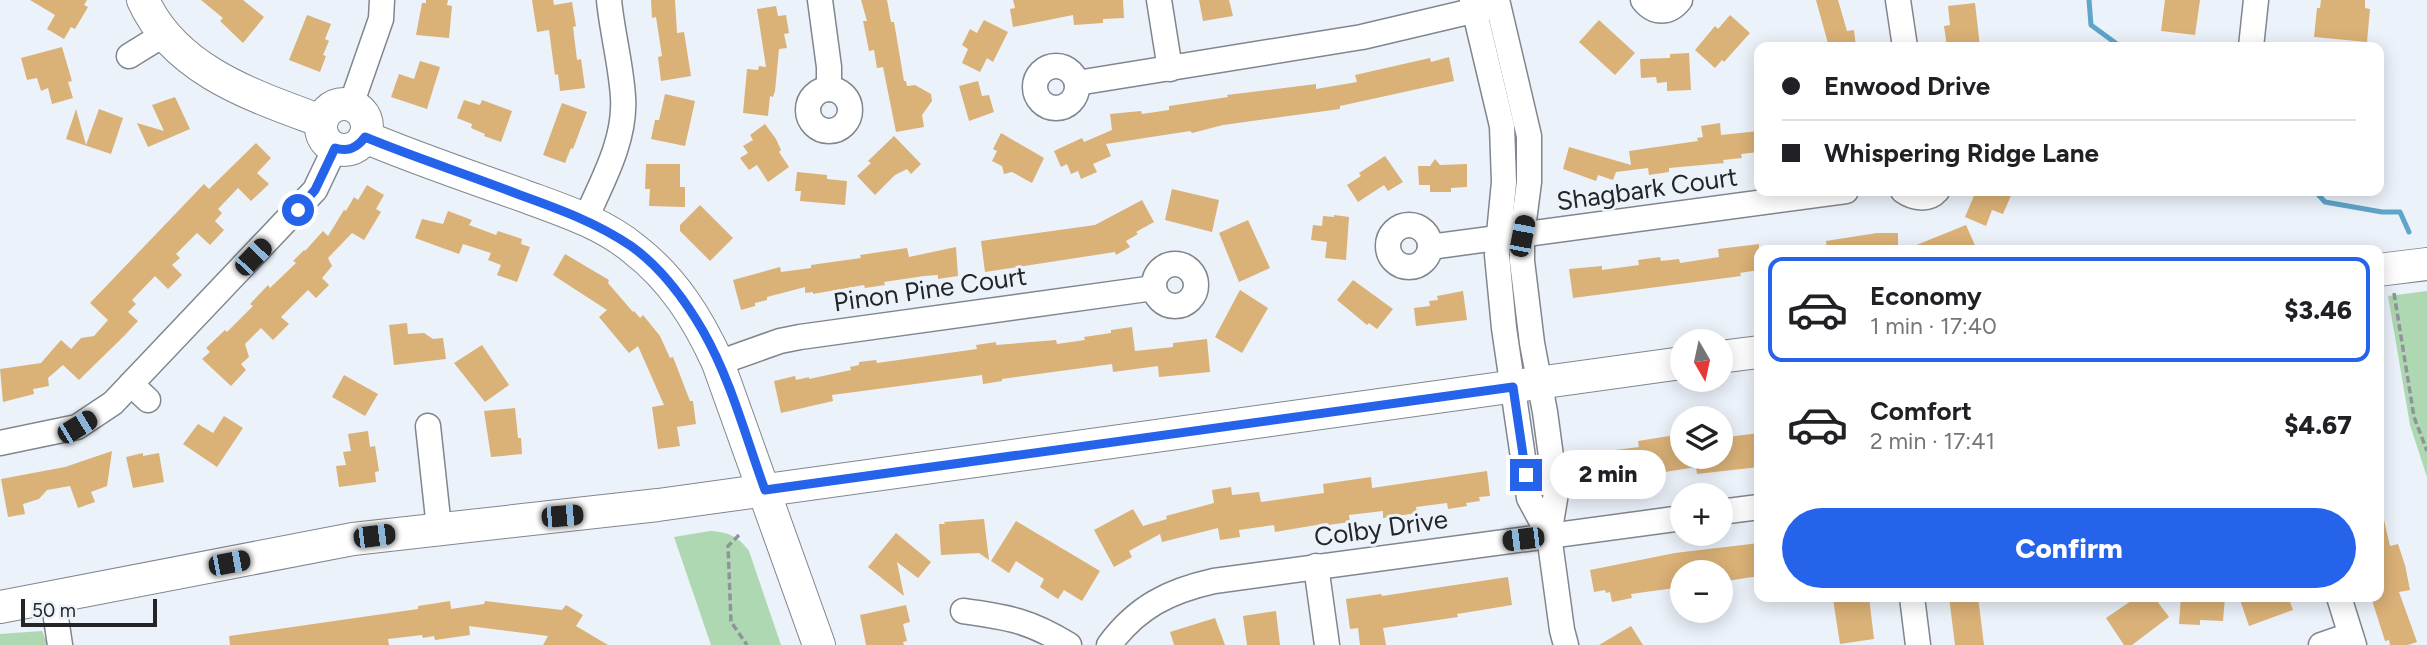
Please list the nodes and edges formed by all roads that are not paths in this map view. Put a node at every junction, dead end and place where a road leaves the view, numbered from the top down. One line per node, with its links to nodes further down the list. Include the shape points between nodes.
1 (143, 0): 11 (main road)
2 (382, 0): 18 (street, via 381,19)
3 (609, 0): 22 (street, via 624,99 622,118 611,160)
4 (820, 0): 17 (street)
5 (1159, 0): 15 (street)
6 (1643, 0): 7 (street, via 1659,11)
7 (1680, 0)
8 (1898, 0): 12 (street)
9 (2256, 0): 13 (street)
10 (1486, 4): 15 (street, via 1362,37); 23 (street, via 1529,136); 24 (street, via 1502,126 1504,183)
11 (163, 34): 14 (street); 19 (main road, via 197,64 236,88)
12 (1904, 42)
13 (2252, 42)
14 (129, 56)
15 (1170, 69): 16 (street)
16 (1077, 83)
17 (829, 89)
18 (351, 105): 19 (main road, via 329,109); 20 (main road, via 363,114)
19 (328, 135): 20 (main road, via 349,150); 35 (street, via 315,190 139,392 77,427)
20 (365, 137): 22 (main road)
21 (1810, 196): 23 (street, Shagbark Court)
22 (585, 220): 31 (main road, via 633,247 655,267 687,304)
23 (1522, 236): 24 (street, Shagbark Court); 33 (street)
24 (1497, 240): 25 (street, Shagbark Court); 33 (street, via 1504,328)
25 (1430, 247)
26 (2427, 264): 27 (main road)
27 (2386, 280)
28 (1154, 288): 31 (street, Pinon Pine Court, via 800,337)
29 (1754, 353): 30 (main road)
30 (1733, 356)
31 (718, 363): 36 (main road)
32 (1670, 365): 33 (main road)
33 (1527, 386): 36 (main road); 41 (street, via 1529,498)
34 (428, 426): 40 (street)
35 (0, 443)
36 (765, 490): 40 (main road); 50 (main road)
37 (1754, 508): 38 (street)
38 (1733, 510)
39 (1670, 520): 41 (street, Colby Drive)
40 (439, 528): 43 (main road, via 353,539)
41 (1549, 535): 42 (street, Colby Drive); 54 (street)
42 (1316, 566): 52 (street, Colby Drive, via 1181,589 1122,627); 53 (street)
43 (52, 598): 46 (main road); 49 (street)
44 (1913, 602): 55 (street)
45 (2341, 602): 48 (street)
46 (0, 607)
47 (963, 611): 51 (street, via 1011,617)
48 (2352, 640): 56 (street)
49 (60, 645)
50 (819, 645)
51 (1069, 645)
52 (1109, 645)
53 (1327, 645)
54 (1566, 645)
55 (1918, 645)
56 (2321, 645)

